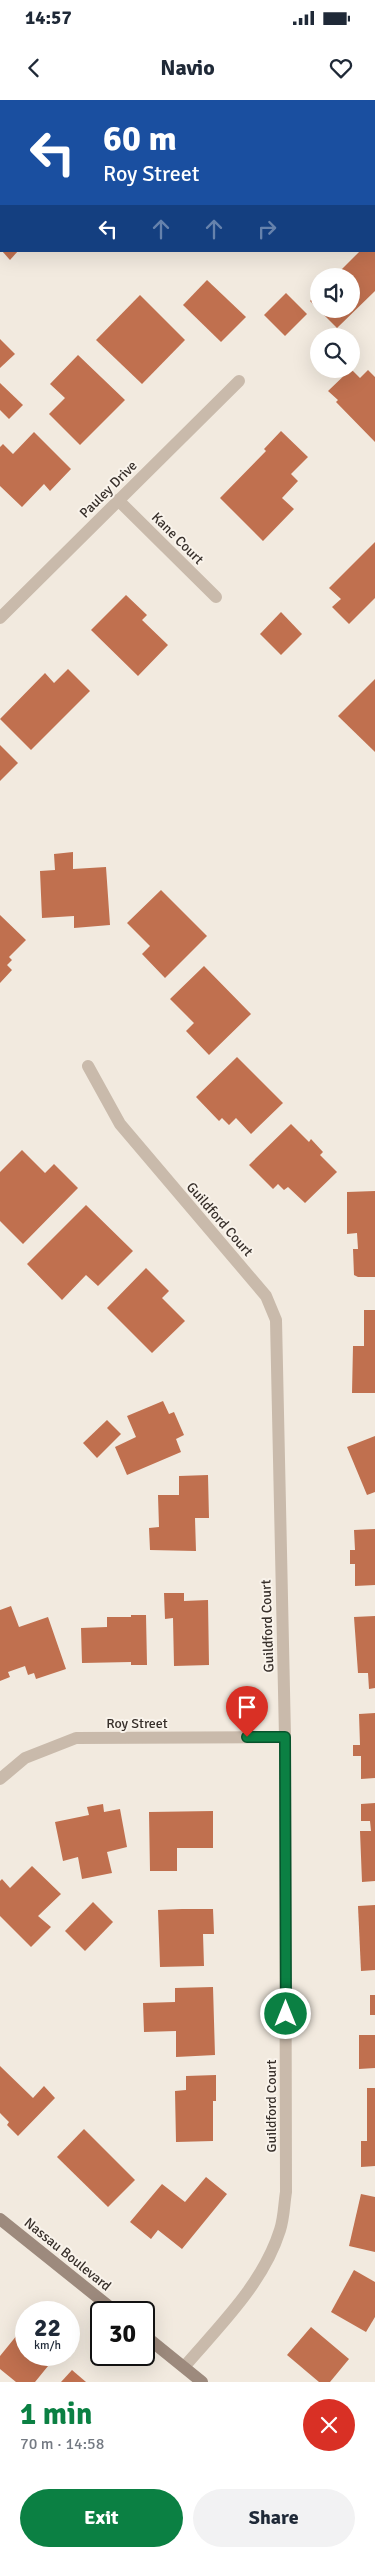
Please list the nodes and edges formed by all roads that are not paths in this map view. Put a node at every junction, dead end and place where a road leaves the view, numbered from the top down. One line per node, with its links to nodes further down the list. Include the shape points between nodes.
1 (239, 381): 2 (street, Pauley Drive)
2 (118, 500): 3 (street, Kane Court); 4 (street, Pauley Drive)
3 (216, 597)
4 (0, 618)
5 (88, 1066): 6 (street, Guildford Court, via 120,1124 266,1296 276,1320)
6 (285, 1737): 7 (street, Roy Street, via 76,1738 26,1758); 11 (street, Guildford Court, via 286,2192 280,2229 266,2263 239,2303)
7 (0, 1779)
8 (0, 2219): 9 (main road, Nassau Boulevard)
9 (102, 2301)
10 (155, 2344): 11 (main road)
11 (184, 2367): 12 (main road)
12 (202, 2382)

